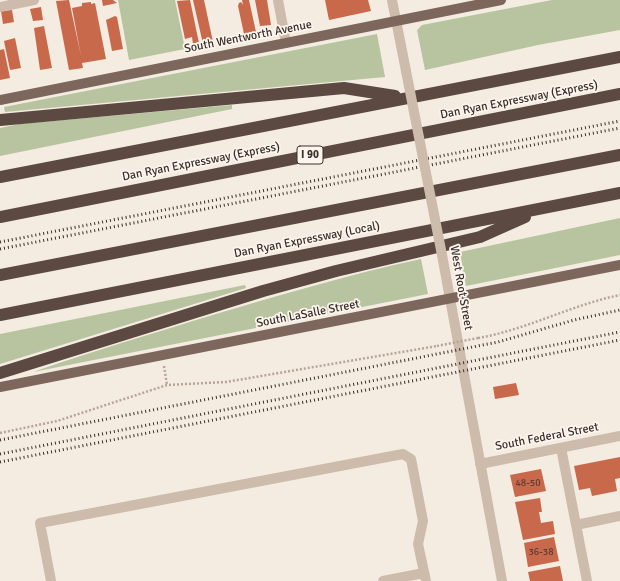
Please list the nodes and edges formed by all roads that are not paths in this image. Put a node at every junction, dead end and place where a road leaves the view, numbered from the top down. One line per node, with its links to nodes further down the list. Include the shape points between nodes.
1 (34, 0): 5 (street)
2 (278, 0): 7 (street)
3 (392, 0): 6 (street, West Root Street)
4 (502, 0): 6 (main road, South Wentworth Avenue)
5 (0, 7)
6 (396, 21): 7 (main road, South Wentworth Avenue); 22 (street, West Root Street, bridge)
7 (286, 43): 11 (main road, South Wentworth Avenue)
8 (620, 56): 10 (highway)
9 (620, 94): 19 (highway, Dan Ryan Expressway (Express) / I 90)
10 (404, 98): 12 (highway, via 344,88); 14 (highway)
11 (0, 100)
12 (0, 120)
13 (620, 155): 21 (highway)
14 (0, 177)
15 (620, 194): 16 (highway, Dan Ryan Expressway (Local))
16 (603, 197): 17 (highway); 18 (highway, Dan Ryan Expressway (Local))
17 (620, 198)
18 (545, 208): 23 (highway, Dan Ryan Expressway (Local)); 24 (highway, via 480,237 270,289)
19 (0, 217)
20 (620, 265): 22 (main road, South LaSalle Street)
21 (0, 276)
22 (450, 299): 25 (main road, South LaSalle Street); 28 (street, West Root Street)
23 (0, 315)
24 (0, 373)
25 (0, 387)
26 (620, 436): 27 (street, South Federal Street)
27 (561, 448): 28 (street, South Federal Street); 30 (street)
28 (480, 464): 34 (street, West Root Street)
29 (620, 516): 30 (street)
30 (576, 525): 35 (street)
31 (425, 577): 32 (street, via 418,544 423,521 411,459 403,454 40,522); 33 (street)
32 (51, 581)
33 (383, 581)
34 (502, 581)
35 (587, 581)

